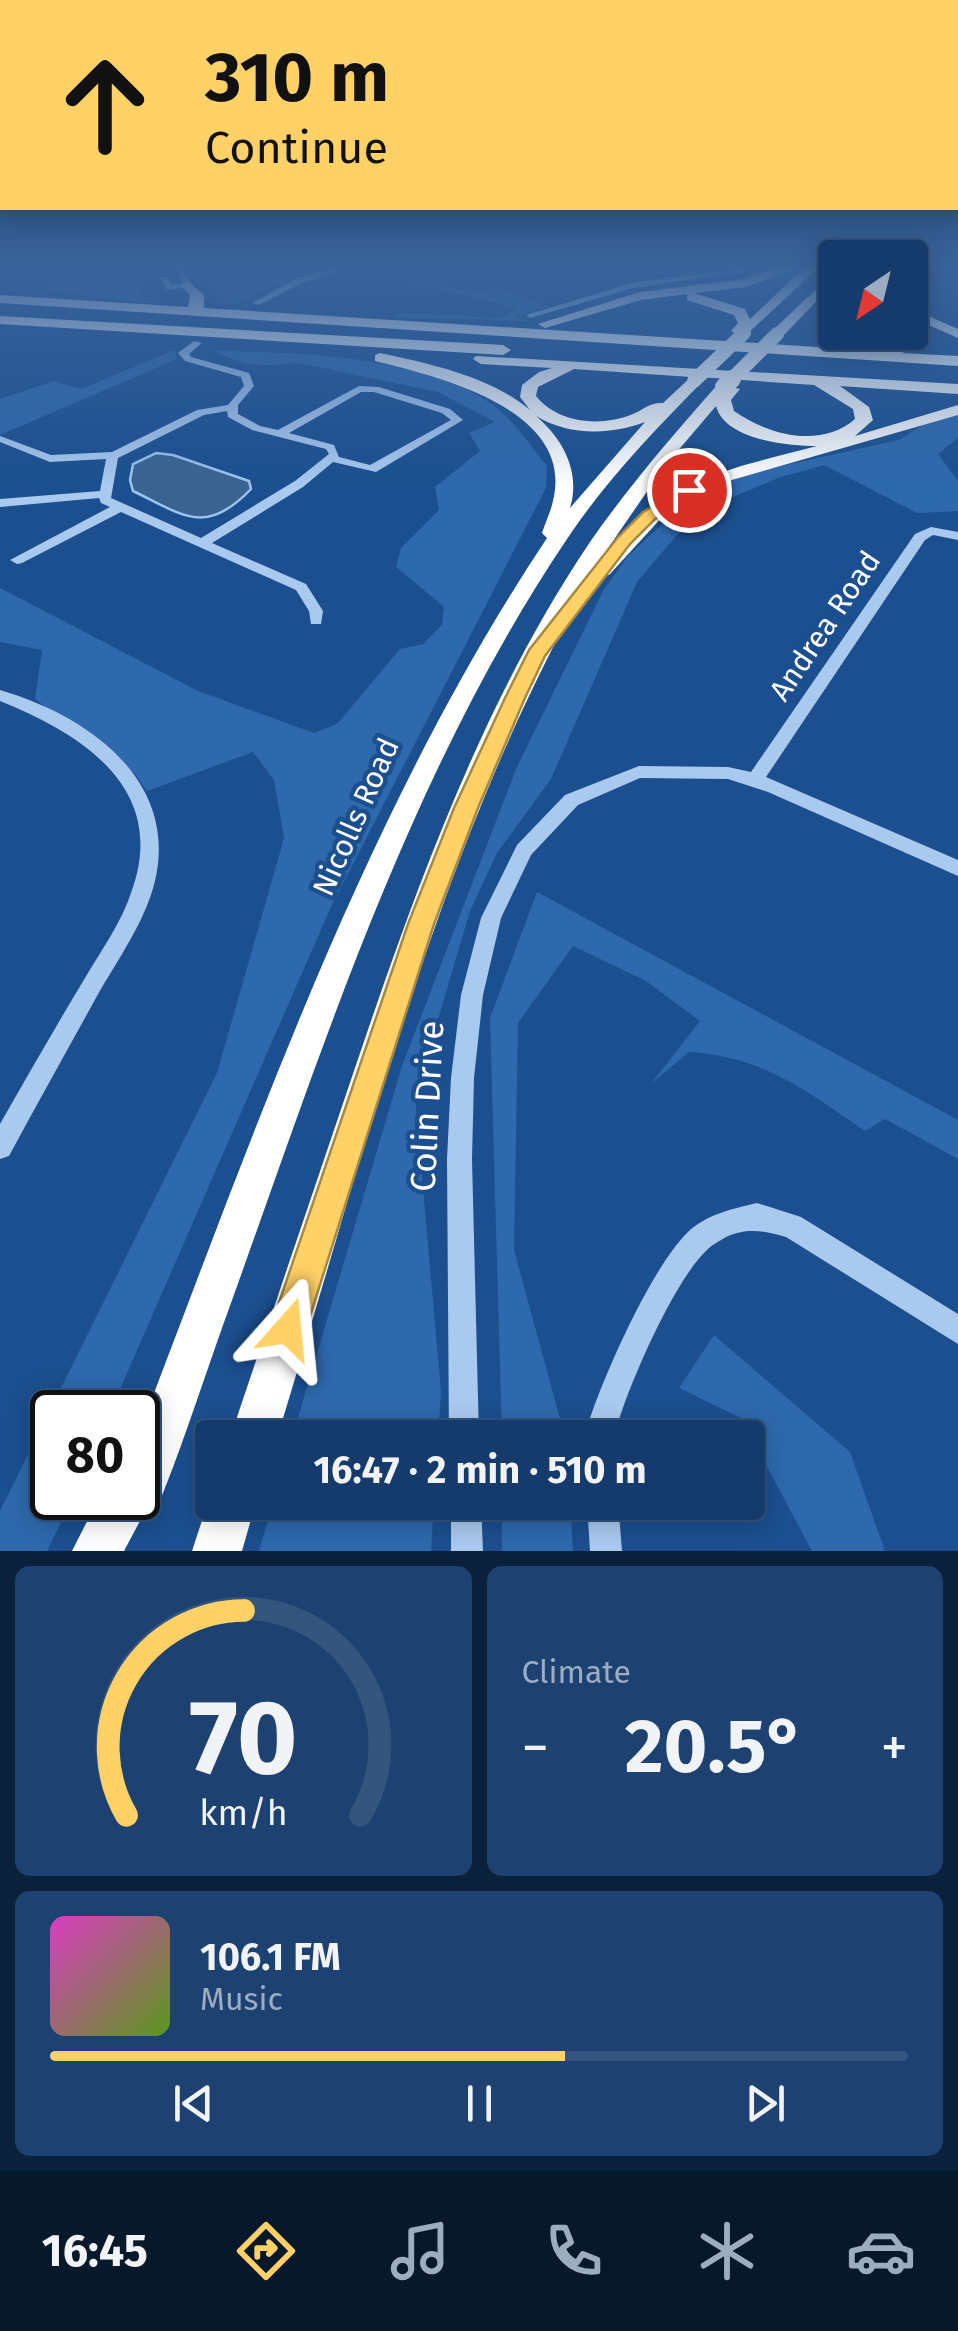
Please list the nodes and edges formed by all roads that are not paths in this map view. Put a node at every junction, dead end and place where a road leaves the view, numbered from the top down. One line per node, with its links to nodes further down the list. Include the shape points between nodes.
1 (167, 340): 7 (highway)
2 (321, 340): 15 (highway)
3 (474, 340): 13 (highway)
4 (738, 340): 16 (highway, Nicolls Road, bridge)
5 (748, 340): 9 (highway)
6 (770, 340): 14 (highway, bridge)
7 (196, 343): 8 (highway); 18 (street, via 184,353 188,359 245,375 249,386)
8 (334, 350): 12 (highway); 30 (highway, via 467,380 517,407 545,433 561,463 564,495)
9 (812, 350): 10 (highway); 11 (highway)
10 (818, 350)
11 (958, 361)
12 (654, 369): 14 (highway); 16 (highway, via 557,370 534,381 528,397 553,418 611,425 644,417)
13 (958, 369)
14 (732, 380): 14 (highway, via 828,387 857,402 864,420 835,437 774,436 726,414 723,399); 17 (highway); 32 (highway, via 630,497)
15 (958, 380)
16 (689, 385): 30 (highway, Nicolls Road, via 605,476)
17 (958, 389)
18 (233, 407): 20 (street, via 232,414 256,428); 22 (street, via 201,412)
19 (958, 410): 32 (highway, via 734,470 676,496 624,541)
20 (280, 434): 23 (street, via 330,447); 23 (street, via 359,389 446,411 458,420 372,469)
21 (2, 439): 22 (street, via 50,459)
22 (116, 455): 24 (street)
23 (333, 458): 28 (street)
24 (106, 494): 25 (street); 26 (street, via 104,500)
25 (0, 502)
26 (120, 507): 28 (street); 29 (street)
27 (958, 536): 34 (street, Andrea Road, via 920,536)
28 (202, 543): 31 (street, via 301,586)
29 (17, 560)
30 (531, 580): 41 (highway, Nicolls Road, via 432,756 373,883)
31 (316, 622)
32 (536, 654): 38 (highway, via 434,889)
33 (0, 695): 36 (street, via 56,720 125,770 140,795 151,848 136,910)
34 (754, 780): 35 (street, Colin Drive); 39 (street, Colin Drive, via 688,770 609,779 539,827 504,884 478,957 464,1044)
35 (958, 868)
36 (0, 1147)
37 (958, 1330): 40 (street, via 792,1226 758,1216 724,1224 696,1241 662,1290)
38 (259, 1420)
39 (464, 1420)
40 (604, 1420)
41 (162, 1429): 42 (highway); 43 (highway, Nicolls Road)
42 (160, 1433)
43 (160, 1434)
44 (114, 1520): 48 (highway)
45 (128, 1520): 49 (highway, Nicolls Road)
46 (466, 1520): 50 (street)
47 (603, 1520): 51 (street)
48 (97, 1551)
49 (117, 1551)
50 (467, 1551)
51 (606, 1551)

